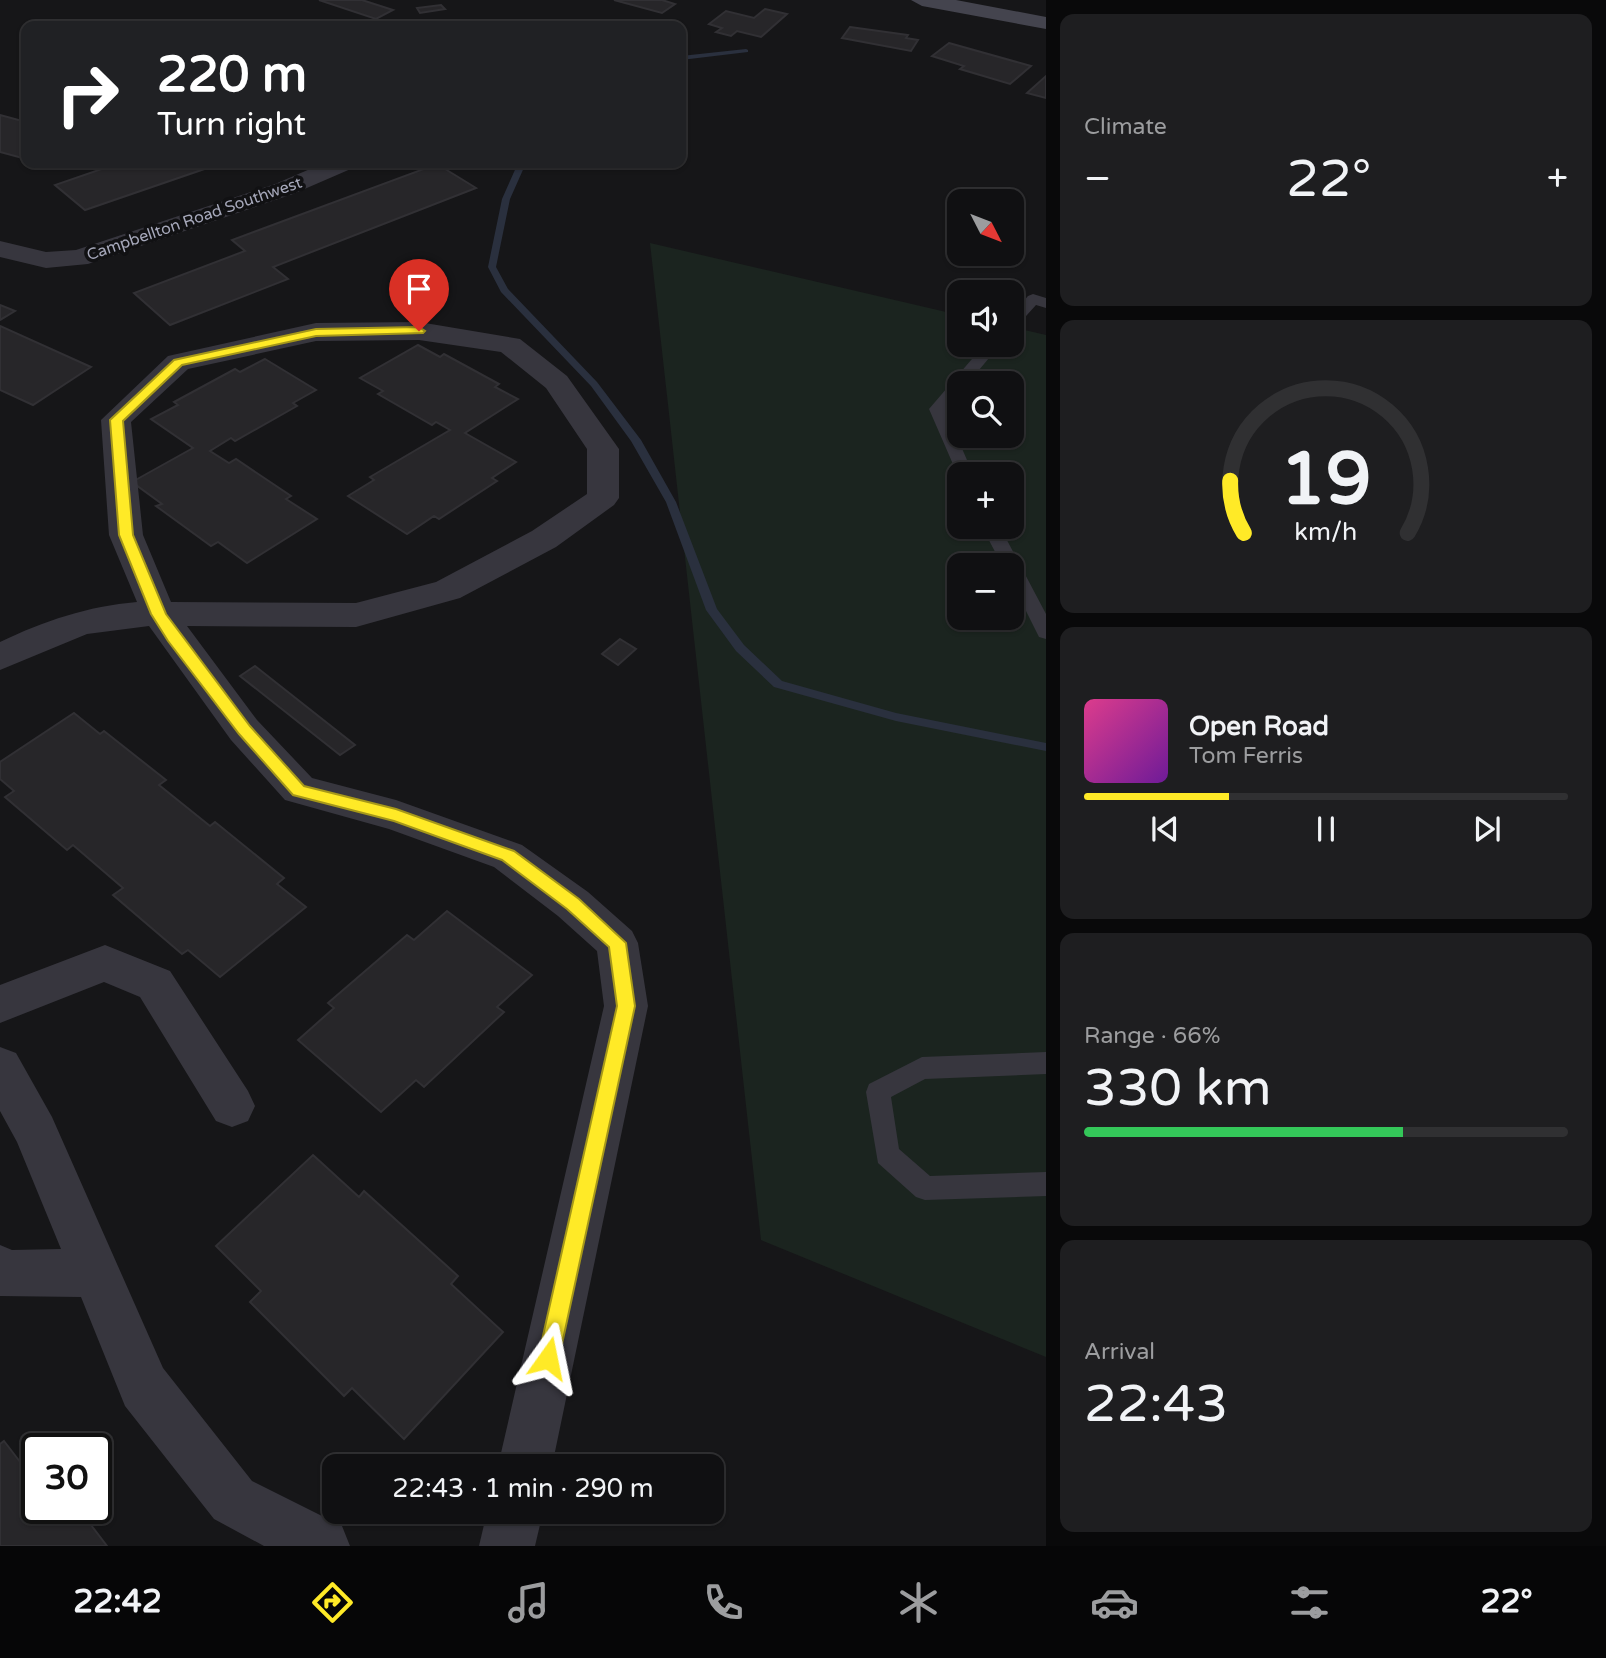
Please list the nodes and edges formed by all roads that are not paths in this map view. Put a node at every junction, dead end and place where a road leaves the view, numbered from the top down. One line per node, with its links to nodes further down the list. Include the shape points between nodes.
1 (922, 0): 2 (street)
2 (1046, 23)
3 (332, 168): 4 (street, Campbellton Road Southwest, via 284,189 79,258 46,260)
4 (0, 249)
5 (1046, 303): 6 (lane, via 1033,299)
6 (1024, 309)
7 (982, 357): 8 (lane, via 937,409)
8 (959, 462)
9 (1024, 591): 11 (lane)
10 (159, 614): 10 (street, via 126,535 116,420 178,362 316,332 419,331 510,345 557,382 604,449 603,498 544,539 448,590 356,615); 12 (street, via 127,612 61,627); 20 (street, via 244,730 299,790 396,815 508,856 617,943 626,1006)
11 (1046, 632)
12 (0, 657)
13 (0, 1004): 16 (street, via 104,963 155,985)
14 (1046, 1063): 17 (lane, via 922,1068 878,1092 887,1155 925,1188)
15 (0, 1067): 18 (street, via 36,1132)
16 (232, 1106)
17 (1046, 1184)
18 (96, 1273): 19 (street); 22 (street, via 144,1387 233,1500)
19 (2, 1274)
20 (527, 1454)
21 (512, 1524): 23 (street)
22 (322, 1546)
23 (507, 1546)

